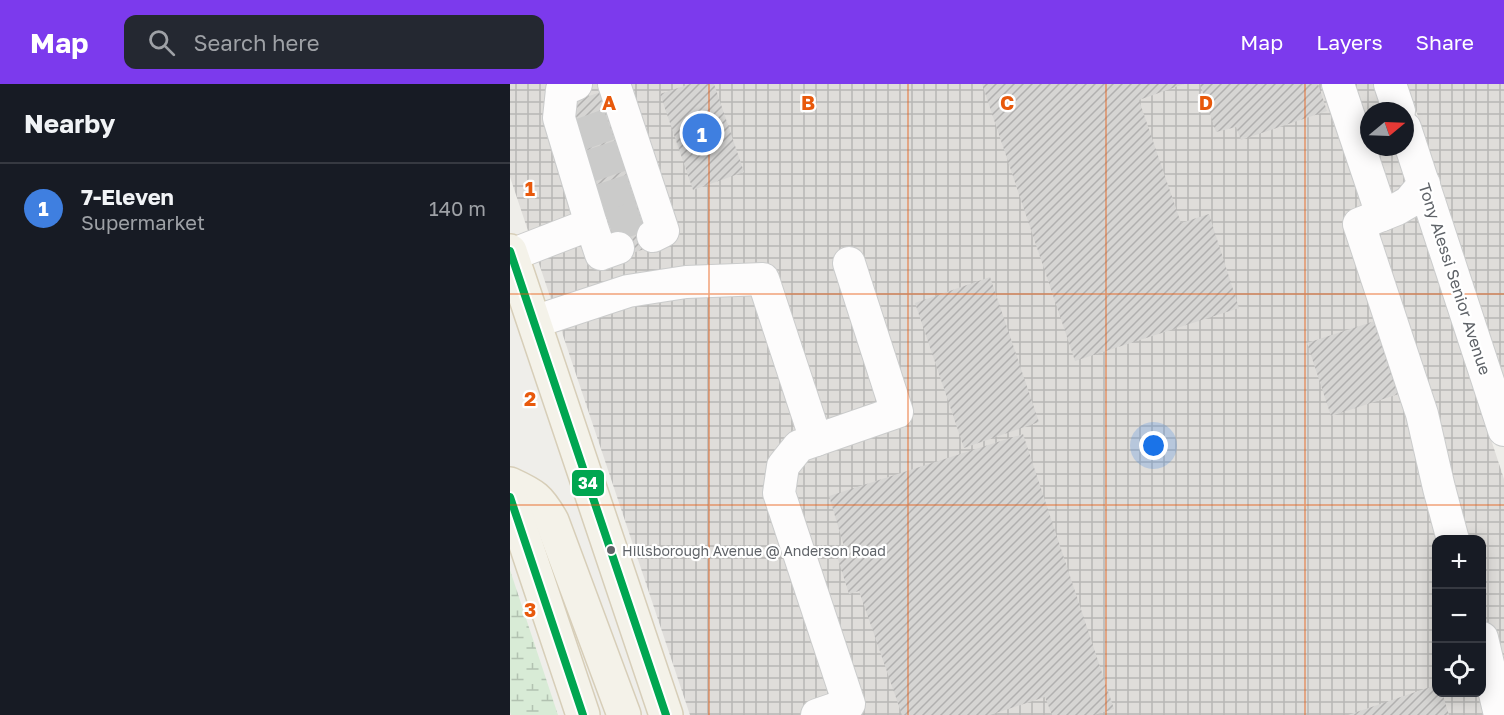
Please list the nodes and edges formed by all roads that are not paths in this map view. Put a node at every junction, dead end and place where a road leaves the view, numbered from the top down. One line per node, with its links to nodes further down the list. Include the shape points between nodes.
1 (576, 84): 10 (street, via 562,90 559,118 572,137 600,222)
2 (614, 84): 8 (street, via 620,121)
3 (1338, 84): 9 (street)
4 (1390, 84): 5 (street)
5 (1396, 102)
6 (1414, 155): 7 (street, Tony Alessi Senior Avenue)
7 (1424, 184): 9 (street, via 1409,202); 13 (street, Tony Alessi Senior Avenue)
8 (648, 207)
9 (1383, 215): 17 (street, via 1359,224 1422,414)
10 (511, 253): 12 (main road)
11 (849, 263): 14 (street, via 897,412)
12 (534, 322): 14 (street, via 628,291 686,282 763,279); 22 (main road)
13 (1504, 430)
14 (816, 440): 19 (street, via 799,446 783,466 779,493)
15 (510, 484): 21 (main road, via 532,494 552,521)
16 (510, 496): 20 (main road)
17 (1452, 535)
18 (1483, 643): 24 (street)
19 (851, 710): 23 (street)
20 (583, 715)
21 (624, 715)
22 (666, 715)
23 (817, 715)
24 (1500, 715)

